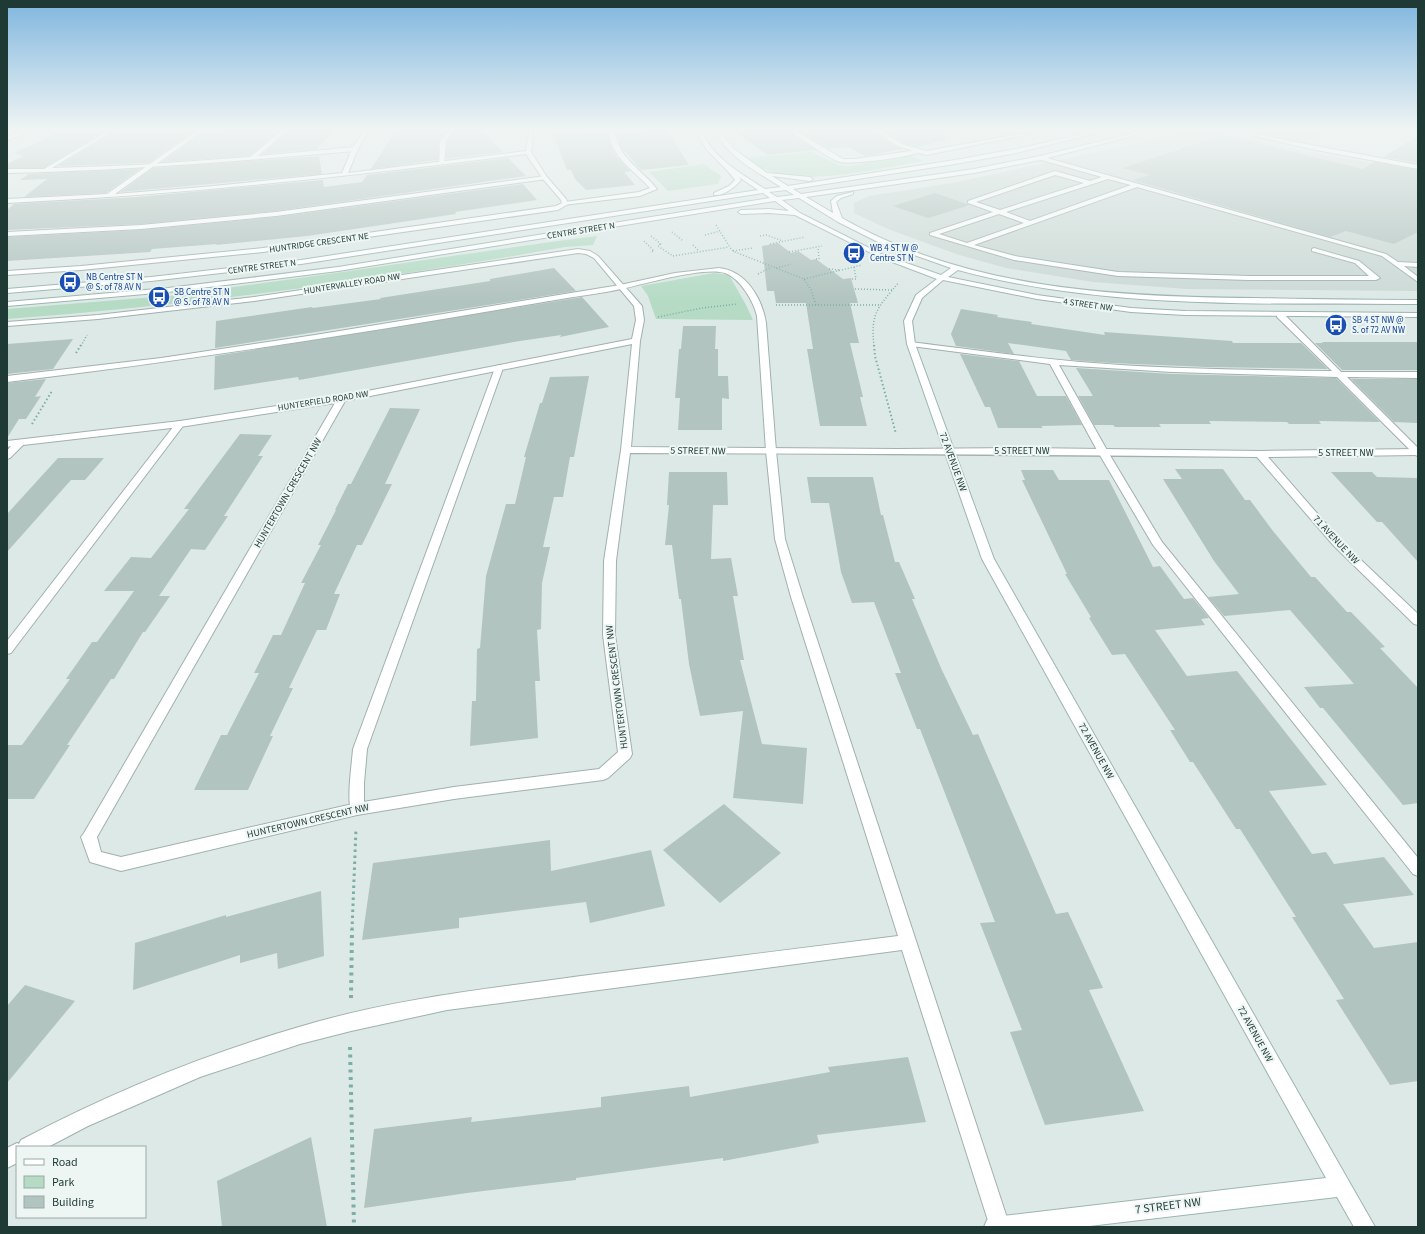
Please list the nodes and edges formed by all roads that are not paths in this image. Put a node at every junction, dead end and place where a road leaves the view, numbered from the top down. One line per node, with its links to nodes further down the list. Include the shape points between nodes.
1 (120, 188): 18 (street)
2 (218, 188): 18 (street)
3 (473, 188): 28 (street, via 276,214 141,227)
4 (553, 188): 22 (street)
5 (653, 188): 22 (street, HUNTRIDGE CRESCENT NE, via 640,194)
6 (730, 188): 20 (street)
7 (760, 188): 16 (street, 4 STREET NW)
8 (784, 188): 16 (street, CENTRE STREET N)
9 (788, 188): 17 (street, 4 STREET NW)
10 (862, 188): 17 (street, CENTRE STREET N)
11 (865, 188): 25 (street, via 833,202)
12 (1012, 188): 23 (street, via 970,202)
13 (1076, 188): 23 (street)
14 (1130, 188): 26 (street)
15 (1140, 188): 29 (street)
16 (765, 191): 19 (street, 4 STREET NW); 20 (street, CENTRE STREET N)
17 (800, 196): 19 (street, CENTRE STREET N); 25 (street, 4 STREET NW)
18 (107, 197): 21 (street)
19 (778, 199): 24 (street, 4 STREET NW); 27 (street, CENTRE STREET N)
20 (699, 200): 38 (street, CENTRE STREET N, via 301,262 151,279)
21 (7, 201)
22 (565, 204): 34 (street, HUNTRIDGE CRESCENT NE, via 558,208 263,250)
23 (1000, 213): 26 (street); 30 (street, via 932,234)
24 (798, 214): 27 (street, via 769,211 730,213 625,228); 35 (street, 4 STREET NW, via 880,256)
25 (840, 221): 33 (street, 4 STREET NW, via 896,247)
26 (1030, 223): 30 (street)
27 (594, 229): 40 (street, CENTRE STREET N, via 254,281)
28 (7, 234)
29 (1335, 242): 30 (street, via 1314,250 1357,262 1376,278 1118,274 1014,258); 31 (street, via 1384,255)
30 (967, 245)
31 (1396, 264): 32 (street); 36 (street)
32 (1418, 265)
33 (956, 268): 35 (street, 72 AVENUE NW); 39 (street, 4 STREET NW, via 1024,284 1113,296 1194,300)
34 (7, 273)
35 (942, 278): 41 (street, 4 STREET NW, via 1037,297 1132,310); 45 (street, 72 AVENUE NW, via 919,297 908,321)
36 (1418, 280)
37 (621, 287): 43 (street, HUNTERVALLEY ROAD NW, via 596,257 584,251 566,251 254,300); 44 (street, HUNTERVALLEY ROAD NW, via 638,306 640,320); 50 (street, via 241,349); 56 (street, via 635,282 718,270 735,275 764,304 762,323)
38 (7, 291)
39 (1418, 302)
40 (7, 304)
41 (1280, 315): 42 (street, 4 STREET NW); 48 (street)
42 (1418, 315)
43 (7, 324)
44 (636, 341): 47 (street, HUNTERFIELD ROAD NW); 55 (street, HUNTERTOWN CRESCENT NW)
45 (911, 344): 46 (street); 57 (street, 72 AVENUE NW)
46 (1053, 361): 48 (street, via 1136,368); 58 (street)
47 (499, 368): 51 (street, HUNTERFIELD ROAD NW); 64 (street, via 360,749)
48 (1339, 374): 49 (street); 59 (street)
49 (1418, 375)
50 (7, 379)
51 (342, 399): 52 (street, HUNTERFIELD ROAD NW); 64 (street, HUNTERTOWN CRESCENT NW, via 89,837 95,857 122,864)
52 (180, 424): 53 (street, HUNTERFIELD ROAD NW); 63 (street)
53 (20, 443): 54 (street, HUNTERFIELD ROAD NW); 61 (street)
54 (7, 444)
55 (626, 450): 56 (street, 5 STREET NW); 64 (street, HUNTERTOWN CRESCENT NW, via 610,561 609,635 625,754 603,774 454,793)
56 (771, 452): 57 (street, 5 STREET NW); 66 (street, via 780,539)
57 (949, 452): 58 (street, 5 STREET NW); 70 (street, 72 AVENUE NW, via 988,559)
58 (1104, 452): 60 (street, 5 STREET NW); 65 (street, via 1157,543)
59 (1418, 453): 60 (street, 5 STREET NW)
60 (1260, 454): 62 (street, 71 AVENUE NW, via 1338,544)
61 (7, 456)
62 (1418, 621)
63 (7, 650)
64 (357, 809)
65 (1418, 870)
66 (908, 942): 67 (street, via 447,1002 350,1022 300,1035 199,1068 81,1119); 71 (street)
67 (30, 1146)
68 (16, 1154): 69 (street)
69 (7, 1158)
70 (1341, 1186): 71 (street, 7 STREET NW); 72 (street, 72 AVENUE NW)
71 (998, 1227)
72 (1365, 1227)

